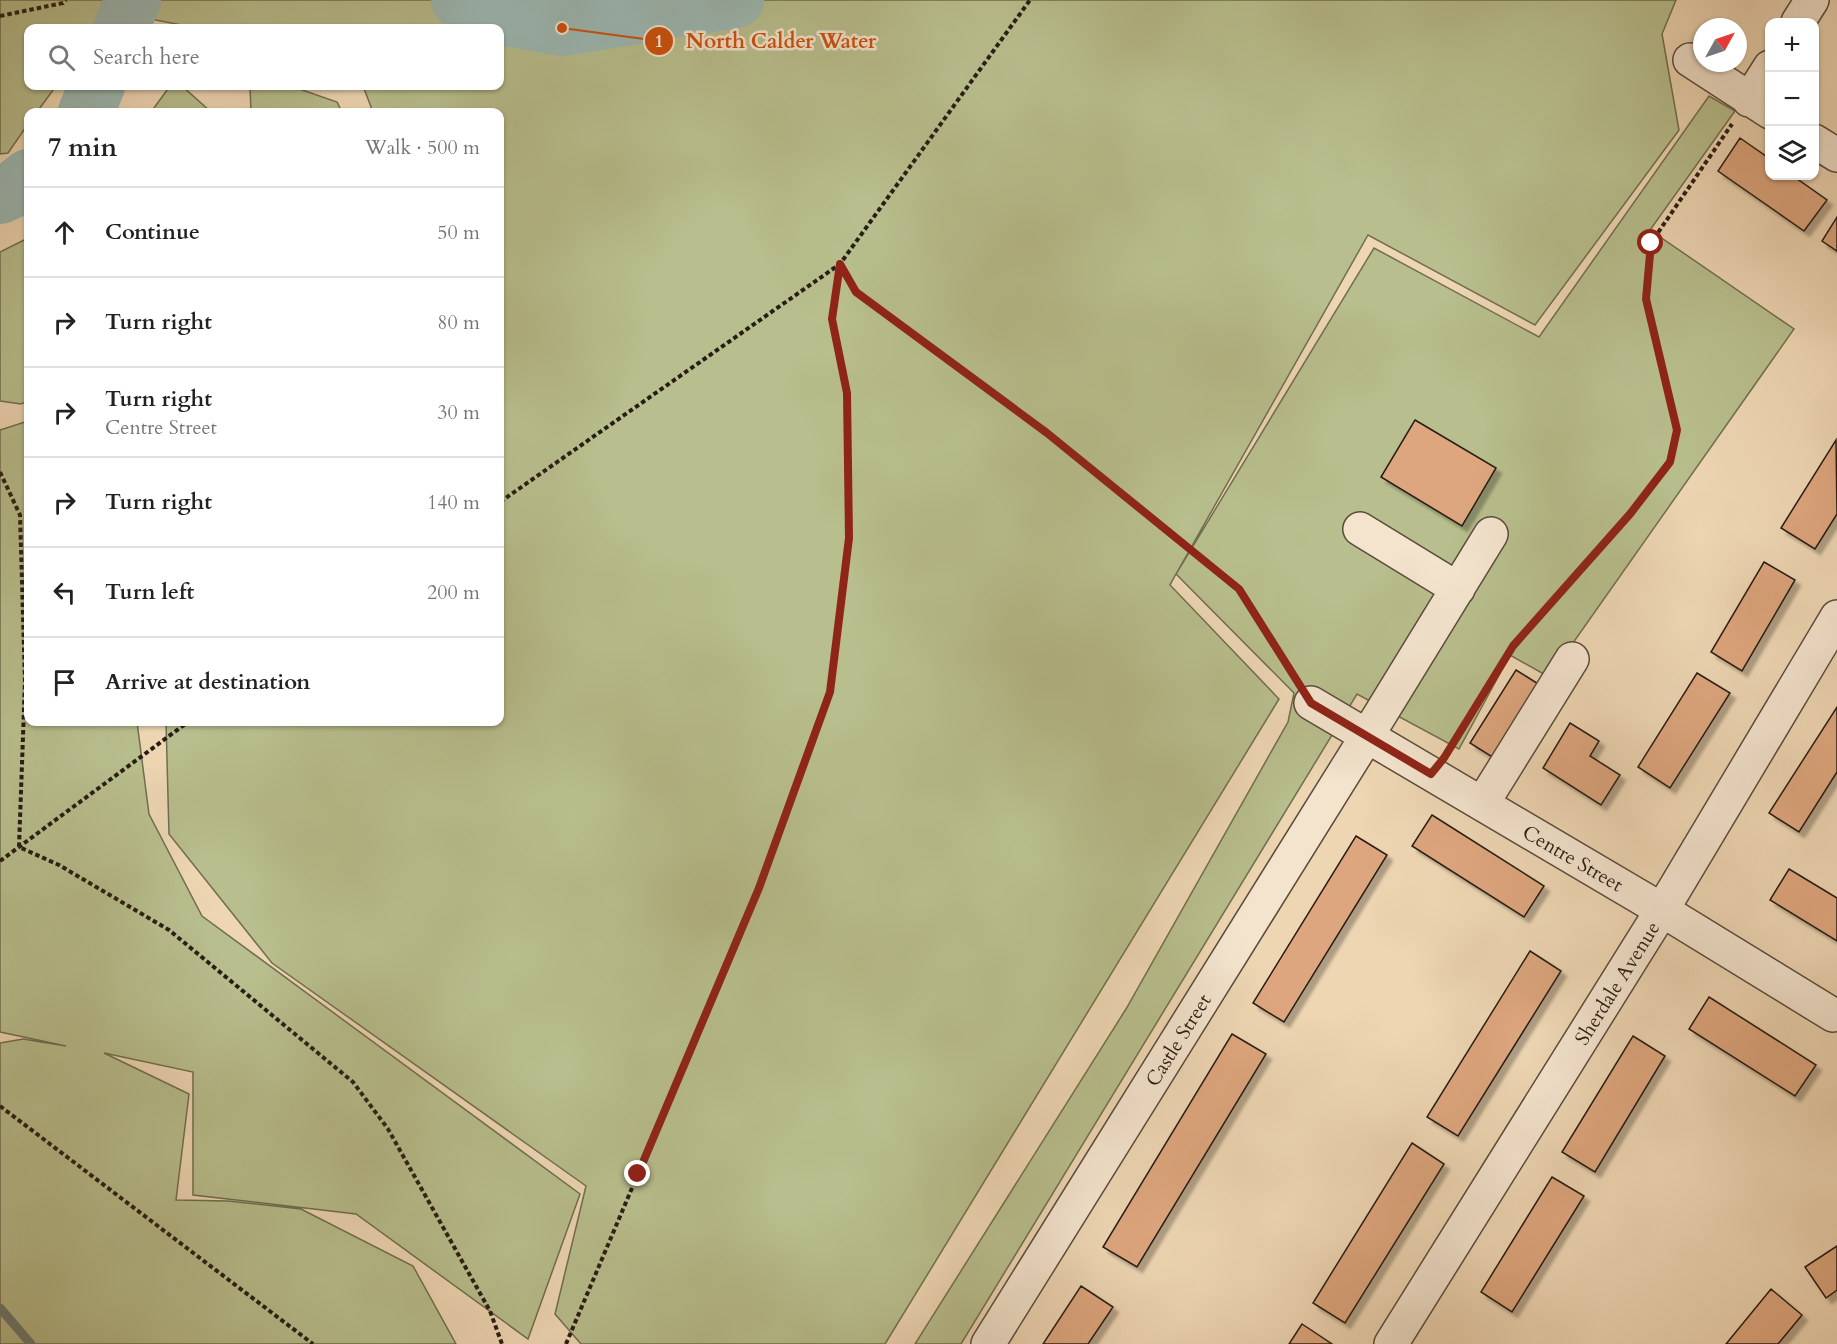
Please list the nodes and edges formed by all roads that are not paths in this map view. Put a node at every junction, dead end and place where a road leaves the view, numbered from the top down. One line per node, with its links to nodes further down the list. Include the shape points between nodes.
1 (1812, 0): 2 (street)
2 (1801, 18)
3 (1690, 60): 5 (street)
4 (1769, 72): 5 (street)
5 (1759, 106)
6 (1819, 144): 7 (street)
7 (1837, 155)
8 (1360, 529): 10 (street)
9 (1491, 534): 10 (street, Castle Street)
10 (1458, 589): 14 (street, Castle Street)
11 (1837, 617): 16 (street, Sherdale Avenue)
12 (1572, 659): 15 (street)
13 (1311, 703): 14 (street, Centre Street)
14 (1367, 736): 15 (street, Centre Street); 18 (street, Castle Street)
15 (1482, 804): 16 (street, Centre Street)
16 (1662, 910): 17 (street, Centre Street); 19 (street, Sherdale Avenue)
17 (1833, 1015)
18 (988, 1344)
19 (1391, 1344)

